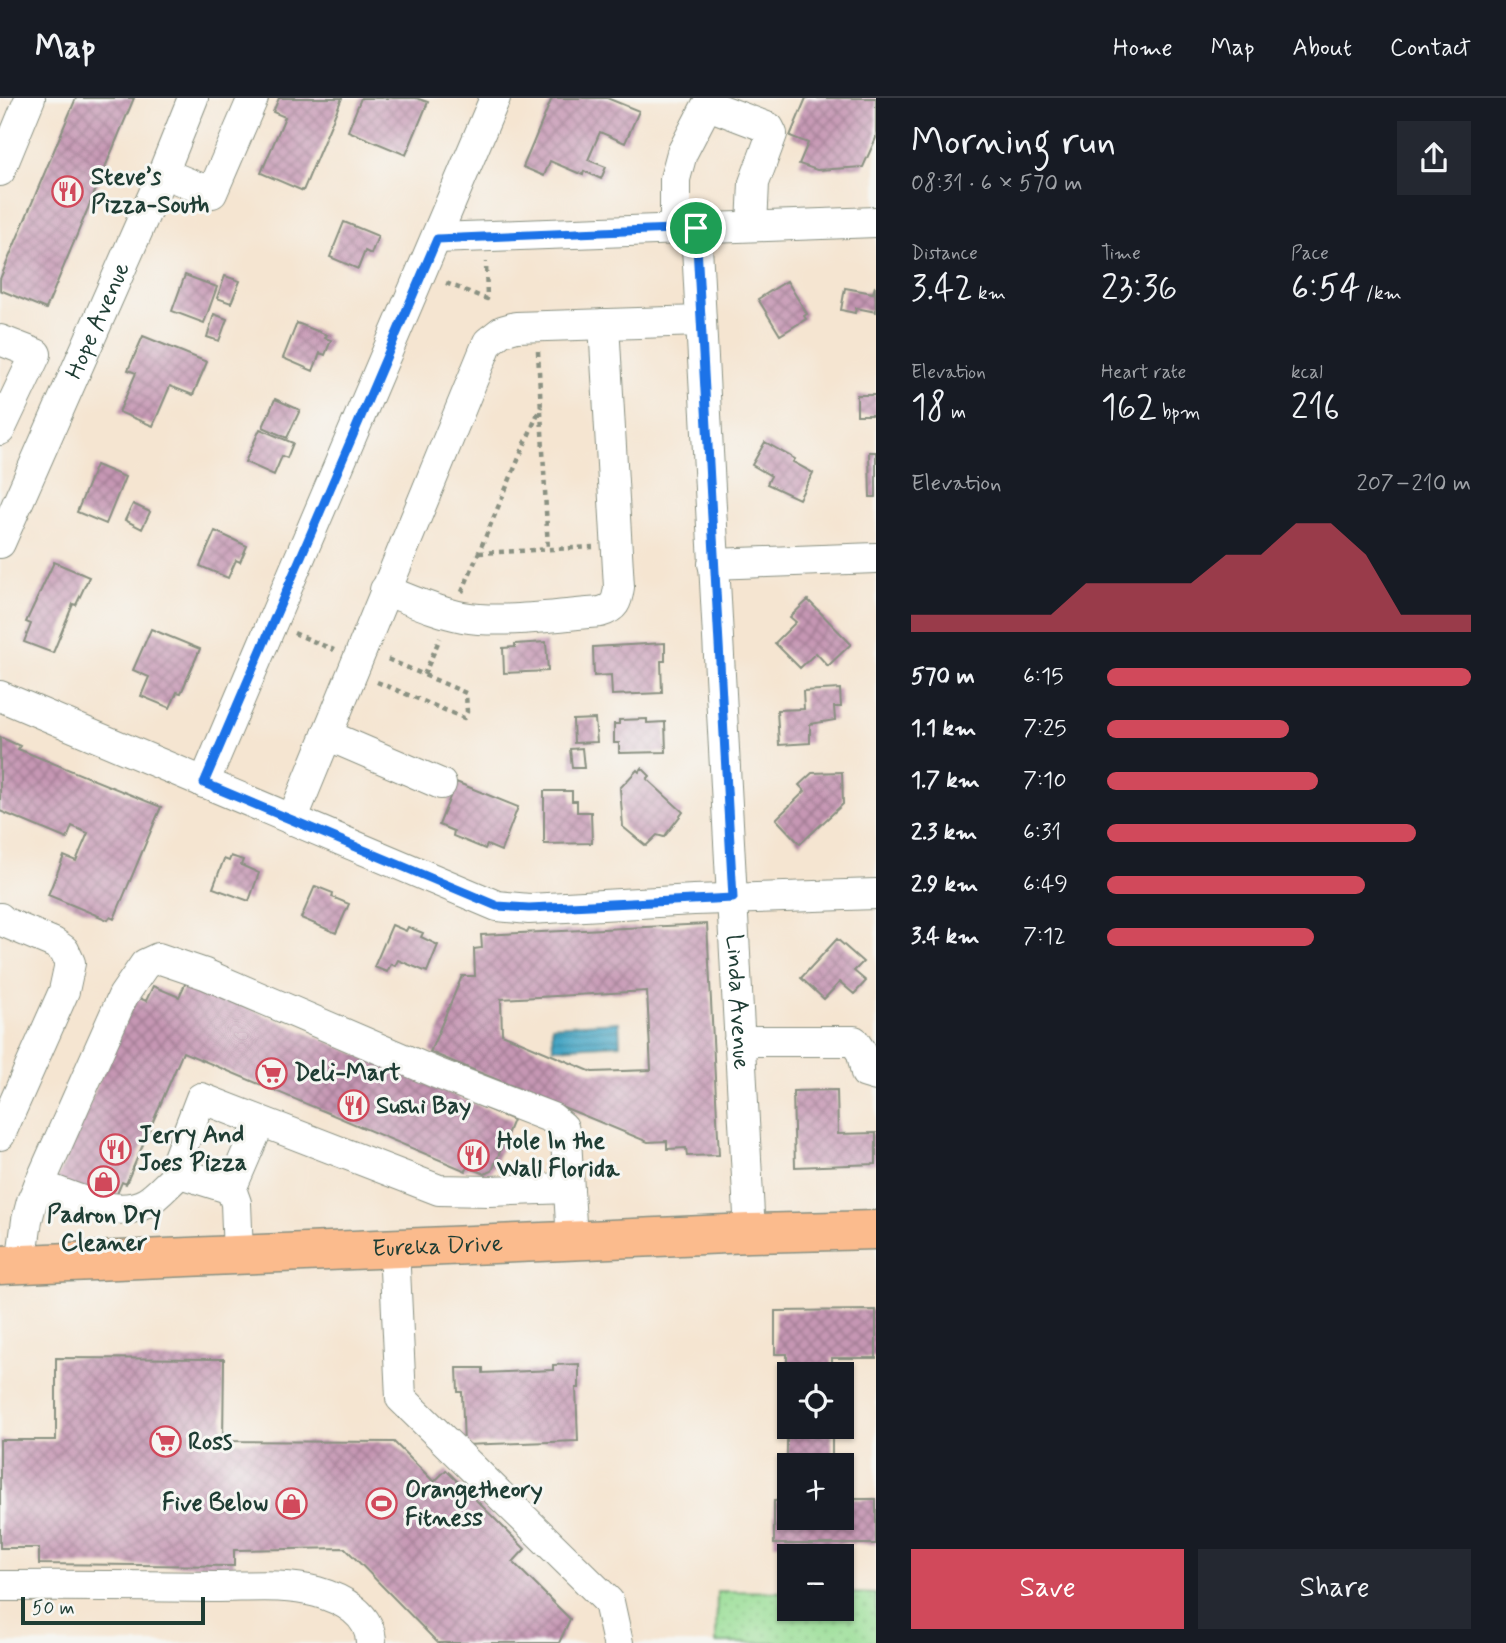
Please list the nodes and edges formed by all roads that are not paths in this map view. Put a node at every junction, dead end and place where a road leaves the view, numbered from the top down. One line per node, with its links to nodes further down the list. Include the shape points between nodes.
1 (30, 98): 5 (street)
2 (193, 98): 6 (street, Hope Avenue)
3 (253, 98): 6 (street, via 212,193)
4 (495, 98): 10 (street)
5 (0, 171)
6 (163, 173): 17 (street, Hope Avenue)
7 (876, 222): 8 (street)
8 (752, 226): 9 (street); 9 (street, Linda Avenue, via 754,183 772,134 769,128 711,106 706,107 682,153 676,179)
9 (685, 228): 10 (street); 11 (street, Linda Avenue)
10 (437, 239): 23 (street)
11 (701, 321): 12 (street); 19 (street, Linda Avenue)
12 (604, 324): 20 (street, via 516,327 488,342); 20 (street, via 620,587 612,609 491,619 452,614)
13 (0, 340): 16 (street, via 36,354)
14 (0, 355): 15 (street, via 10,370)
15 (0, 405)
16 (0, 430)
17 (4, 524)
18 (876, 558): 19 (street)
19 (713, 564): 27 (street, Linda Avenue)
20 (386, 590): 22 (street)
21 (0, 696): 23 (street)
22 (327, 735): 24 (street); 25 (street)
23 (204, 783): 25 (street)
24 (441, 784)
25 (292, 820): 27 (street, via 505,908)
26 (876, 894): 27 (street)
27 (733, 898): 29 (street, Linda Avenue)
28 (0, 918): 32 (street, via 54,943 70,963 64,991)
29 (739, 1041): 30 (street, via 854,1041 866,1073); 38 (street, Linda Avenue)
30 (876, 1076)
31 (260, 1122): 33 (street, via 201,1098 178,1158); 35 (street, via 439,1190); 36 (street)
32 (0, 1135)
33 (180, 1173): 34 (street, via 146,1203 127,1208 106,1208); 36 (street)
34 (39, 1185): 35 (street, via 123,996 145,964 158,958 552,1118 563,1127 566,1139); 42 (street)
35 (568, 1188): 39 (street)
36 (231, 1189): 41 (street)
37 (876, 1230): 38 (main road, Eureka Drive)
38 (750, 1233): 39 (main road, Eureka Drive)
39 (572, 1241): 40 (main road, Eureka Drive)
40 (394, 1248): 41 (main road, Eureka Drive); 45 (street, via 401,1398 610,1602)
41 (238, 1255): 42 (main road, Eureka Drive)
42 (10, 1265)
43 (0, 1586): 44 (street, via 302,1589 356,1611 369,1626)
44 (371, 1643)
45 (618, 1643)

